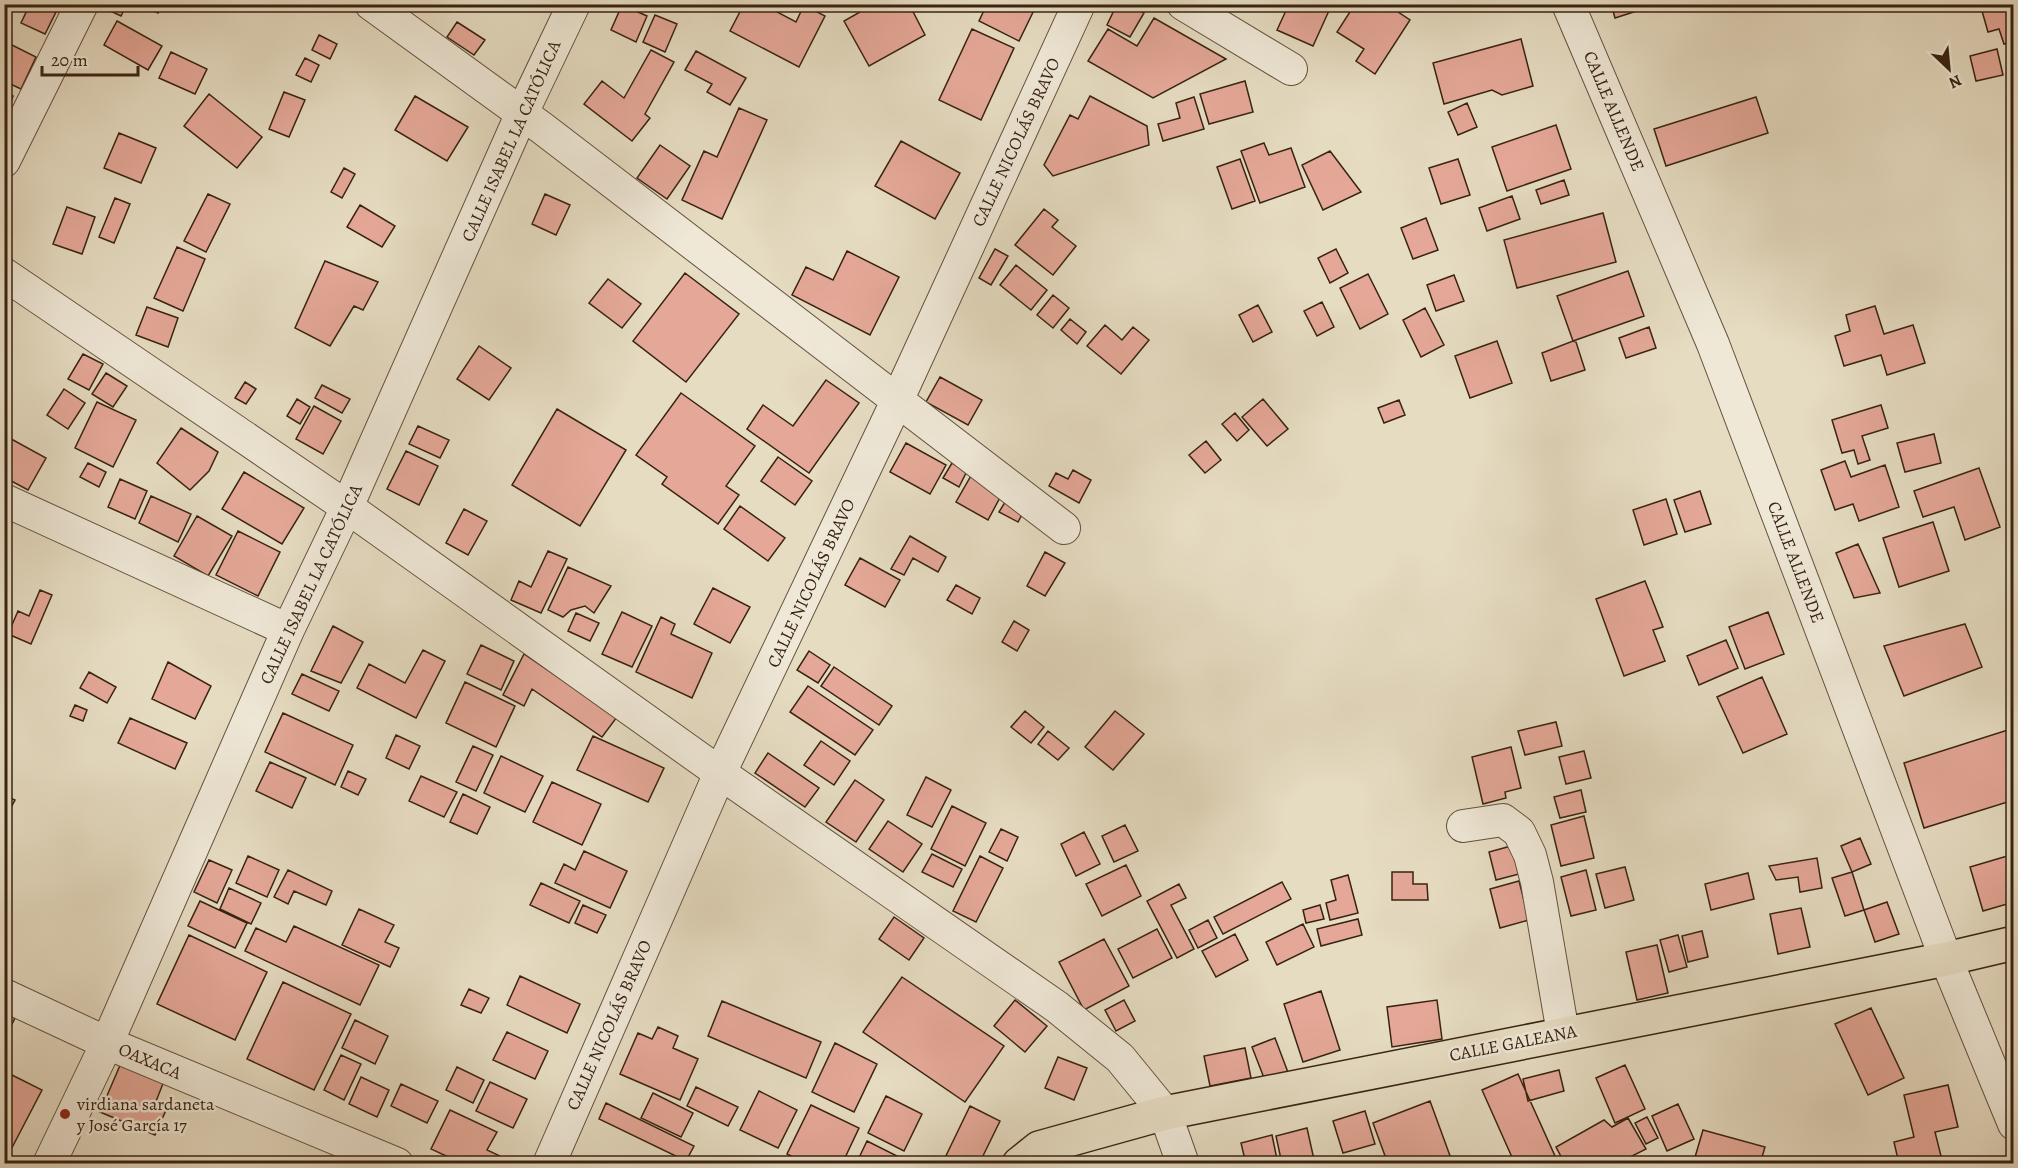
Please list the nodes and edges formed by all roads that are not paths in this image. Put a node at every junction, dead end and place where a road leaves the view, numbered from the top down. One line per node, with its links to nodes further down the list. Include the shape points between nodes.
1 (82, 4): 9 (street)
2 (371, 4): 8 (street)
3 (574, 4): 8 (street, CALLE ISABEL LA CATÓLICA)
4 (1079, 4): 11 (street, CALLE NICOLÁS BRAVO)
5 (1183, 4): 7 (street)
6 (1568, 4): 19 (street, CALLE ALLENDE, via 1713,344)
7 (1292, 69)
8 (522, 113): 11 (street); 13 (street, CALLE ISABEL LA CATÓLICA)
9 (4, 161)
10 (4, 274): 13 (street)
11 (897, 401): 14 (street); 16 (street, CALLE NICOLÁS BRAVO)
12 (4, 500): 15 (street)
13 (347, 507): 15 (street, CALLE ISABEL LA CATÓLICA); 16 (street)
14 (1064, 528)
15 (288, 630): 22 (street, CALLE ISABEL LA CATÓLICA)
16 (720, 773): 23 (street, via 1057,1007 1120,1058); 27 (street, CALLE NICOLÁS BRAVO)
17 (1463, 826): 21 (street, via 1503,820 1519,832 1537,882)
18 (2013, 943): 19 (main road, CALLE GALEANA)
19 (1946, 958): 21 (main road, CALLE GALEANA); 24 (street, CALLE ALLENDE)
20 (4, 995): 22 (street, OAXACA)
21 (1563, 1033): 23 (main road, CALLE GALEANA)
22 (107, 1043): 25 (street, CALLE ISABEL LA CATÓLICA); 26 (street, OAXACA)
23 (1165, 1113): 28 (main road, CALLE GALEANA, via 1040,1148); 29 (street)
24 (2013, 1124)
25 (49, 1164)
26 (397, 1164)
27 (549, 1164)
28 (1019, 1164)
29 (1183, 1164)

